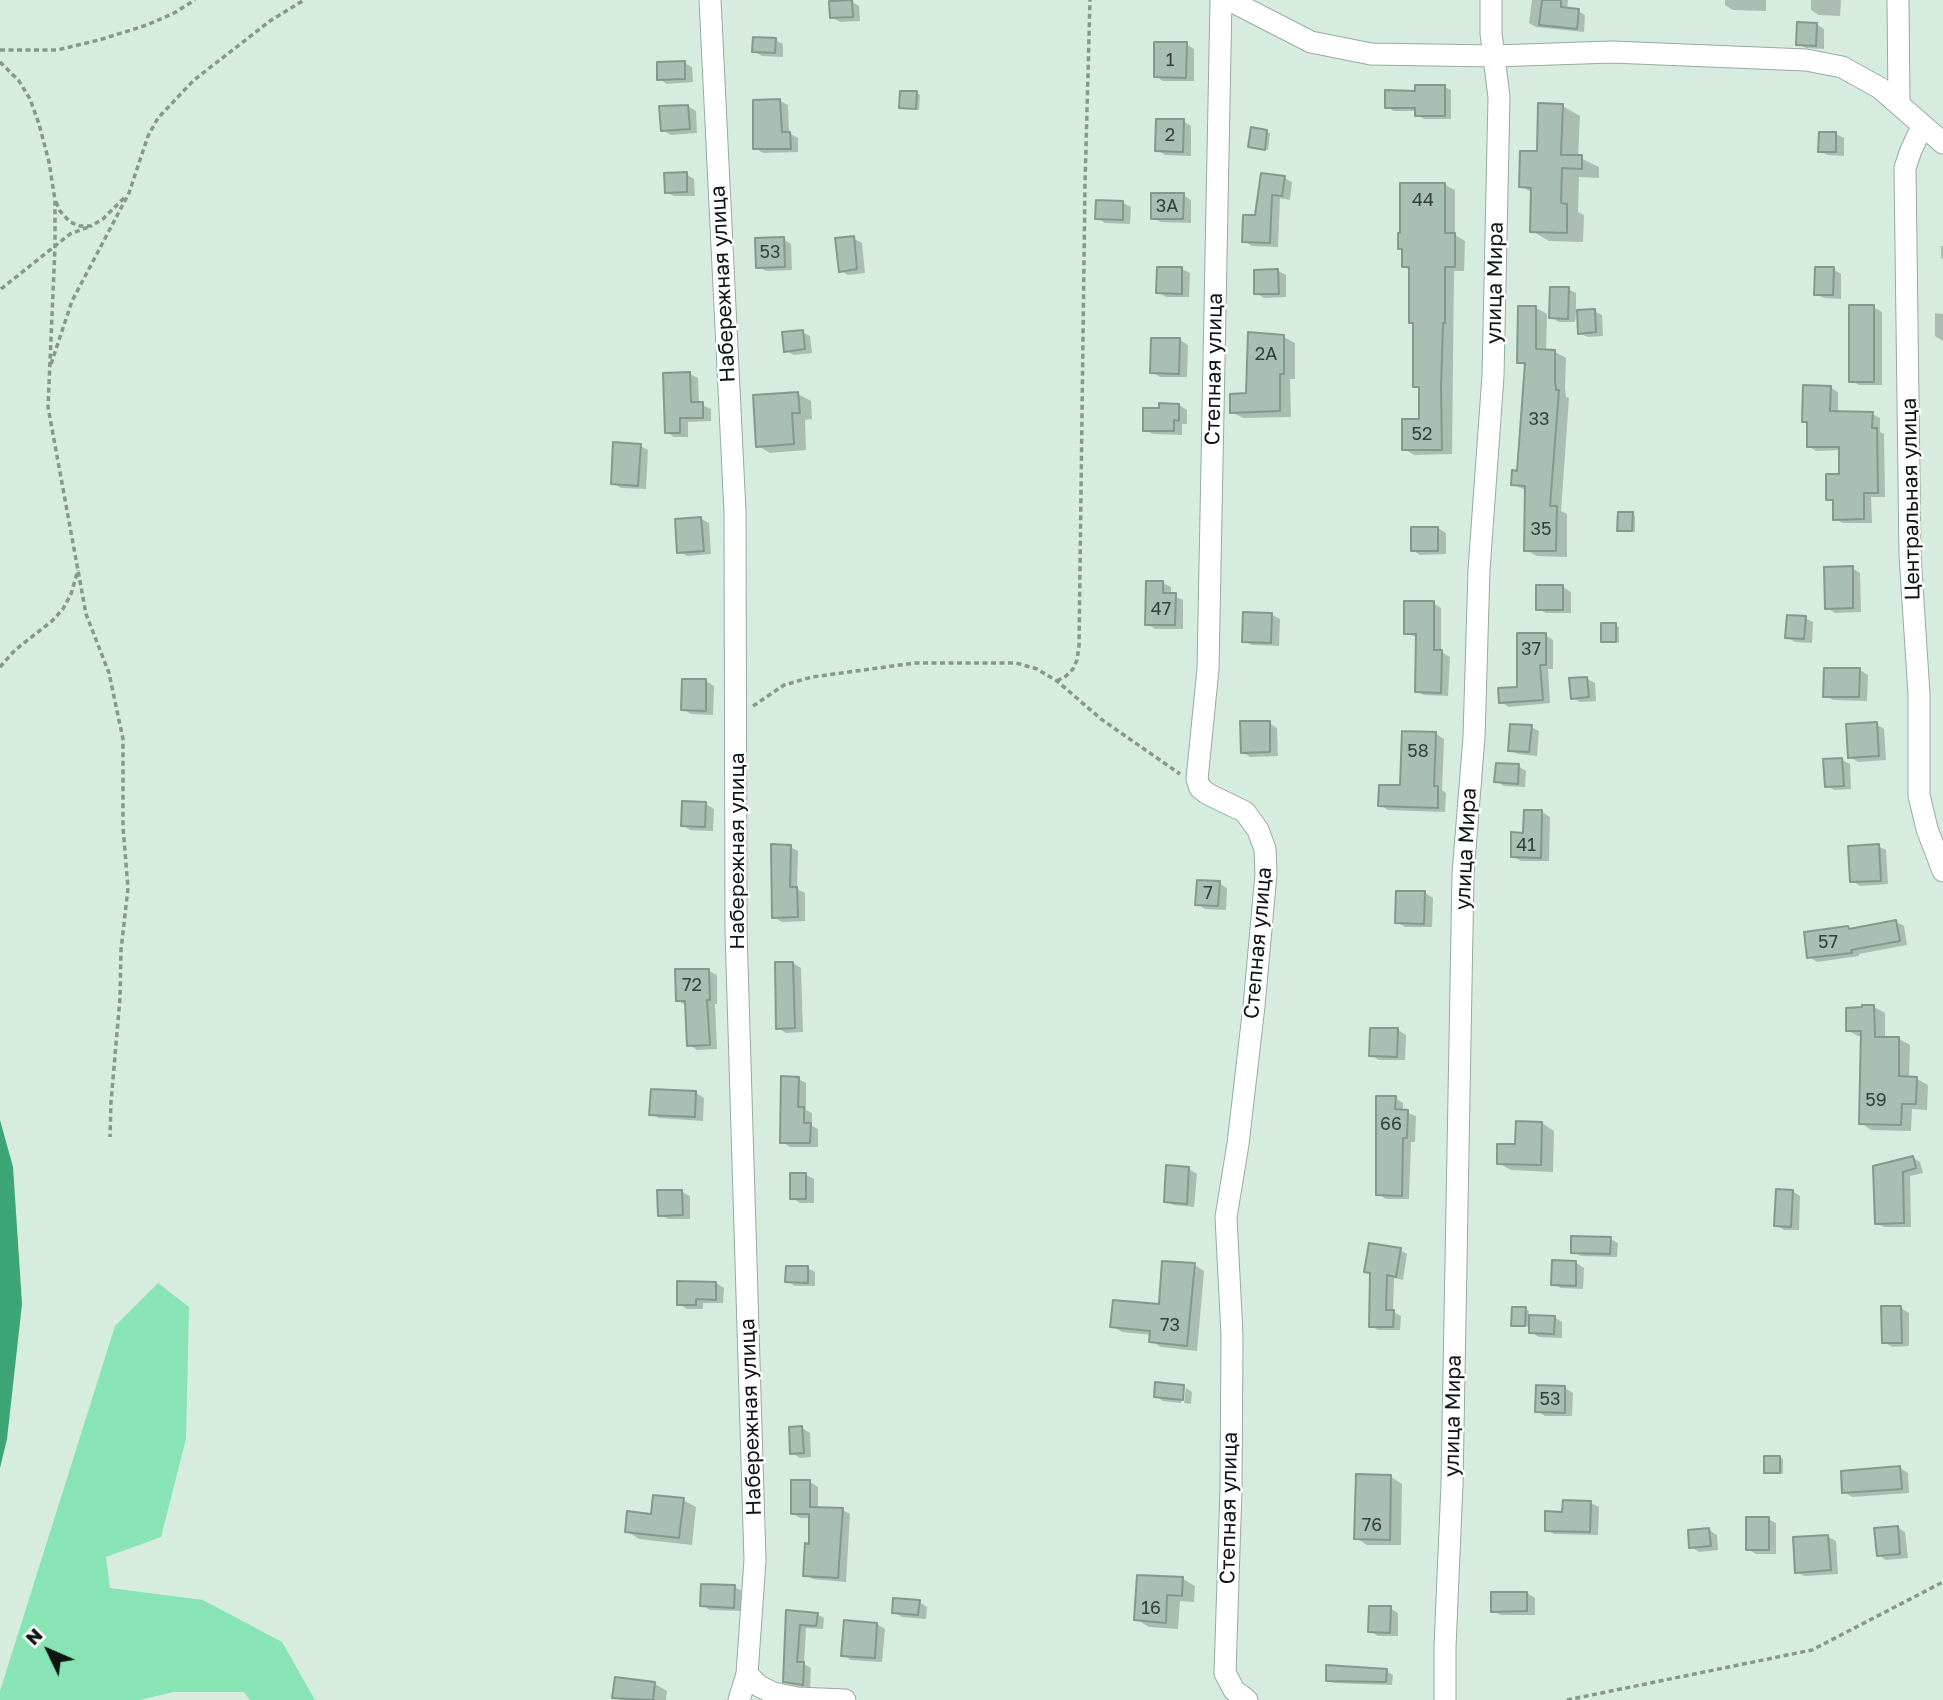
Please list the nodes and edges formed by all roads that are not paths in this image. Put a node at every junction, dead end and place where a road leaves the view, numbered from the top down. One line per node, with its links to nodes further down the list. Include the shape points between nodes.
1 (710, 0): 11 (street, Набережная улица, via 735,512 736,931 755,1560)
2 (1221, 0): 14 (street, Степная улица, via 1208,669 1196,779 1208,794 1245,812 1265,849 1254,1006 1226,1217 1231,1489 1225,1673 1234,1690)
3 (1228, 0): 6 (street, via 1311,42 1371,54)
4 (1491, 0): 6 (street, улица Мира)
5 (1898, 0): 7 (street)
6 (1494, 55): 7 (street, via 1612,52 1806,60 1842,67 1867,79); 15 (street, улица Мира, via 1499,97 1493,376 1462,874)
7 (1899, 104): 8 (street)
8 (1922, 127): 9 (street); 10 (street, Центральная улица, via 1905,168 1910,555 1919,694 1919,795)
9 (1943, 143)
10 (1943, 871)
11 (747, 1674): 12 (street, Набережная улица); 13 (street, via 774,1693)
12 (739, 1700)
13 (845, 1700)
14 (1247, 1700)
15 (1445, 1700)

